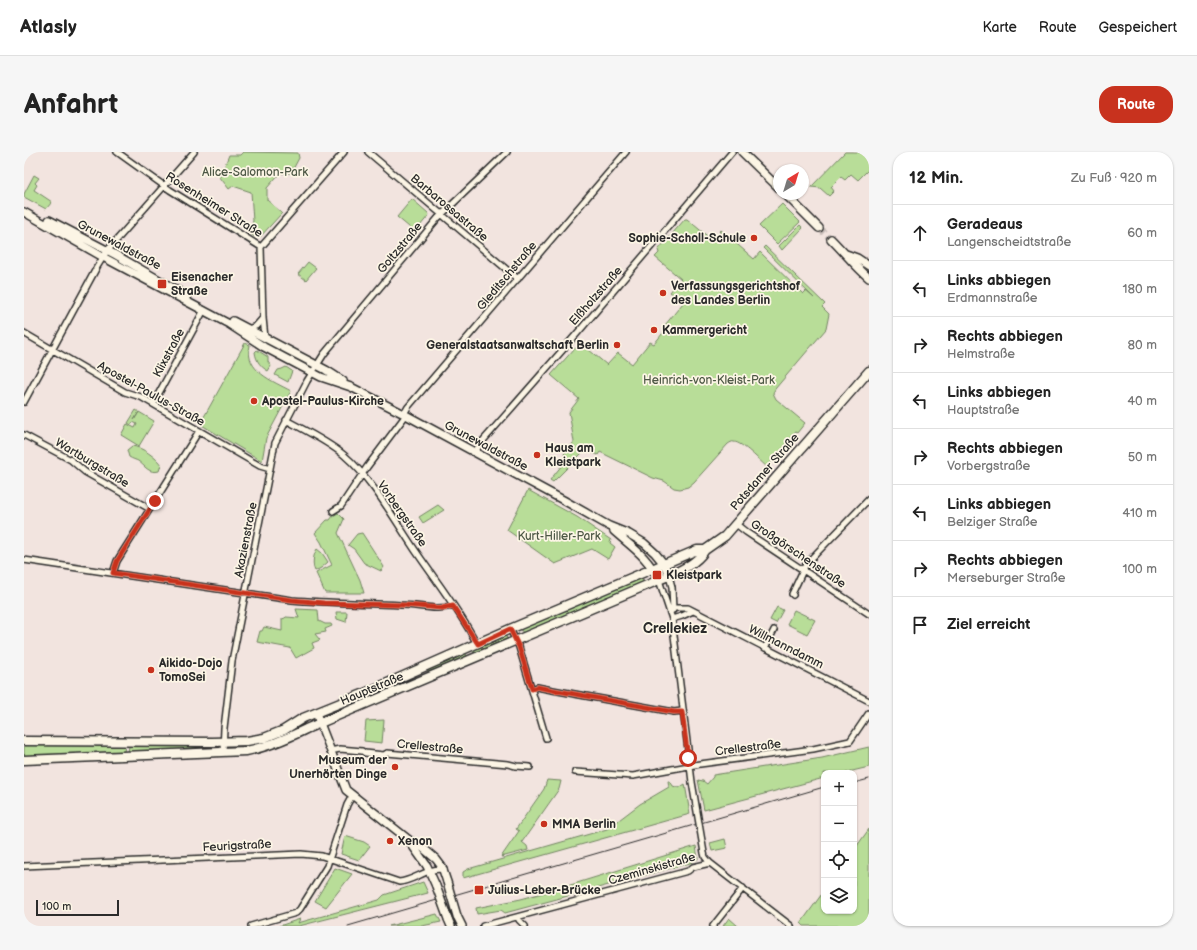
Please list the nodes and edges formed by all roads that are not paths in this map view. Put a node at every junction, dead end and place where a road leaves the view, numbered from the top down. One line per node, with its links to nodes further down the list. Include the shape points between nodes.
1 (117, 152): 10 (street, Rosenheimer Straße)
2 (194, 152): 10 (street)
3 (344, 152): 17 (street)
4 (368, 152): 14 (street, Barbarossastraße)
5 (507, 152): 14 (street, Goltzstraße)
6 (626, 152): 22 (street, Gleditschstraße)
7 (732, 152): 41 (street, Elßholzstraße)
8 (742, 152): 9 (main road)
9 (773, 182)
10 (164, 186): 17 (street, Rosenheimer Straße); 18 (street)
11 (791, 200): 15 (main road)
12 (24, 207): 18 (main road, Grunewaldstraße)
13 (24, 212): 18 (main road, Grunewaldstraße)
14 (442, 214): 22 (street, Barbarossastraße); 31 (street, Goltzstraße)
15 (819, 228)
16 (831, 239): 19 (main road)
17 (261, 247): 24 (street)
18 (105, 254): 23 (main road, Grunewaldstraße); 25 (main road, Grunewaldstraße); 28 (street)
19 (846, 254): 20 (main road); 21 (main road)
20 (869, 266)
21 (869, 278)
22 (518, 279): 37 (street, Gleditschstraße, via 408,407)
23 (204, 310): 30 (main road, Grunewaldstraße); 36 (street, Klixstraße)
24 (263, 318): 25 (street, via 256,326); 27 (street)
25 (248, 329): 27 (main road, Grunewaldstraße)
26 (24, 333): 28 (street, Apostel-Paulus-Straße)
27 (265, 338): 29 (main road, Grunewaldstraße)
28 (52, 350): 35 (street); 36 (street, Apostel-Paulus-Straße, via 125,392)
29 (286, 350): 30 (street); 31 (main road, Grunewaldstraße)
30 (283, 357): 33 (main road, Grunewaldstraße)
31 (316, 365): 33 (street, Akazienstraße); 34 (main road, Grunewaldstraße)
32 (869, 371): 47 (main road, Potsdamer Straße)
33 (312, 372): 34 (main road, Grunewaldstraße); 38 (street, Akazienstraße)
34 (351, 387): 37 (main road, Grunewaldstraße)
35 (24, 402)
36 (153, 404): 39 (street, Apostel-Paulus-Straße)
37 (405, 414): 41 (main road, Grunewaldstraße); 43 (street, Gleditschstraße)
38 (286, 420): 42 (street, Akazienstraße, via 275,443); 43 (street, Vorbergstraße, via 335,449)
39 (199, 431): 42 (street, Apostel-Paulus-Straße, via 260,466); 45 (street)
40 (24, 435): 45 (street, Wartburgstraße)
41 (475, 452): 48 (main road, Grunewaldstraße)
42 (270, 469): 57 (street, Akazienstraße)
43 (362, 474): 46 (street, Gleditschstraße, via 341,506); 59 (street, Vorbergstraße)
44 (869, 499): 53 (street)
45 (150, 508): 54 (street, via 117,561)
46 (333, 511)
47 (736, 524): 49 (main road, Potsdamer Straße, via 719,542); 53 (street, Großgörschenstraße)
48 (609, 526): 51 (main road, Grunewaldstraße, via 644,543); 52 (main road, Grunewaldstraße)
49 (705, 550): 51 (main road, Potsdamer Straße, via 697,550); 55 (main road, Hauptstraße, via 701,558)
50 (24, 560): 54 (street)
51 (664, 564): 52 (main road, Hauptstraße); 55 (main road, Grunewaldstraße)
52 (653, 568): 56 (main road, Grunewaldstraße); 65 (main road, Hauptstraße)
53 (803, 570): 58 (street); 63 (street, Großgörschenstraße)
54 (113, 573): 57 (street)
55 (669, 576): 56 (main road, Hauptstraße); 60 (street)
56 (659, 580): 62 (street); 67 (main road, Hauptstraße)
57 (246, 592): 59 (street, via 324,603 373,603 442,608); 78 (street, Akazienstraße, via 232,661)
58 (793, 595)
59 (453, 606): 68 (street, Vorbergstraße)
60 (673, 608): 61 (street, Willmanndamm, via 688,608); 62 (street); 64 (street)
61 (693, 611): 64 (street); 69 (street, Willmanndamm)
62 (670, 613): 64 (street)
63 (869, 614)
64 (672, 619): 72 (street)
65 (510, 629): 67 (street); 68 (main road, Hauptstraße)
66 (774, 630): 69 (street)
67 (516, 641): 70 (street); 75 (main road, Hauptstraße)
68 (478, 644): 73 (main road, Hauptstraße)
69 (765, 648): 71 (street, Willmanndamm)
70 (532, 689): 72 (street, via 537,687); 76 (street)
71 (869, 702)
72 (682, 712): 82 (street)
73 (316, 713): 75 (main road); 78 (main road, Hauptstraße, via 264,738)
74 (869, 713): 82 (street, Crellestraße, via 851,739 844,742 813,750)
75 (320, 723): 79 (main road); 80 (main road, Hauptstraße, via 267,747)
76 (546, 738)
77 (24, 741): 78 (main road, Hauptstraße)
78 (224, 742): 80 (street, Akazienstraße)
79 (330, 751): 83 (street, Crellestraße, via 340,749); 85 (main road, via 344,787)
80 (223, 752): 81 (main road, Hauptstraße)
81 (24, 760)
82 (690, 766): 84 (street, Crellestraße, via 628,776); 88 (street, bridge, via 704,853)
83 (530, 768)
84 (575, 772)
85 (352, 796): 86 (main road); 87 (street)
86 (409, 840): 90 (main road, via 437,860); 91 (main road)
87 (330, 858): 89 (street, Feurigstraße, via 282,854); 91 (street, Feurigstraße, via 399,882); 95 (street, via 298,911)
88 (710, 863): 92 (street); 93 (street, Czeminskistraße)
89 (24, 866)
90 (444, 870): 91 (street, Feurigstraße); 96 (main road, bridge)
91 (429, 872): 94 (main road, bridge)
92 (743, 888): 99 (street); 100 (street)
93 (518, 916): 97 (street, Czeminskistraße); 98 (street)
94 (450, 923)
95 (251, 926)
96 (462, 926)
97 (483, 926)
98 (525, 926)
99 (713, 926)
100 (791, 926)

